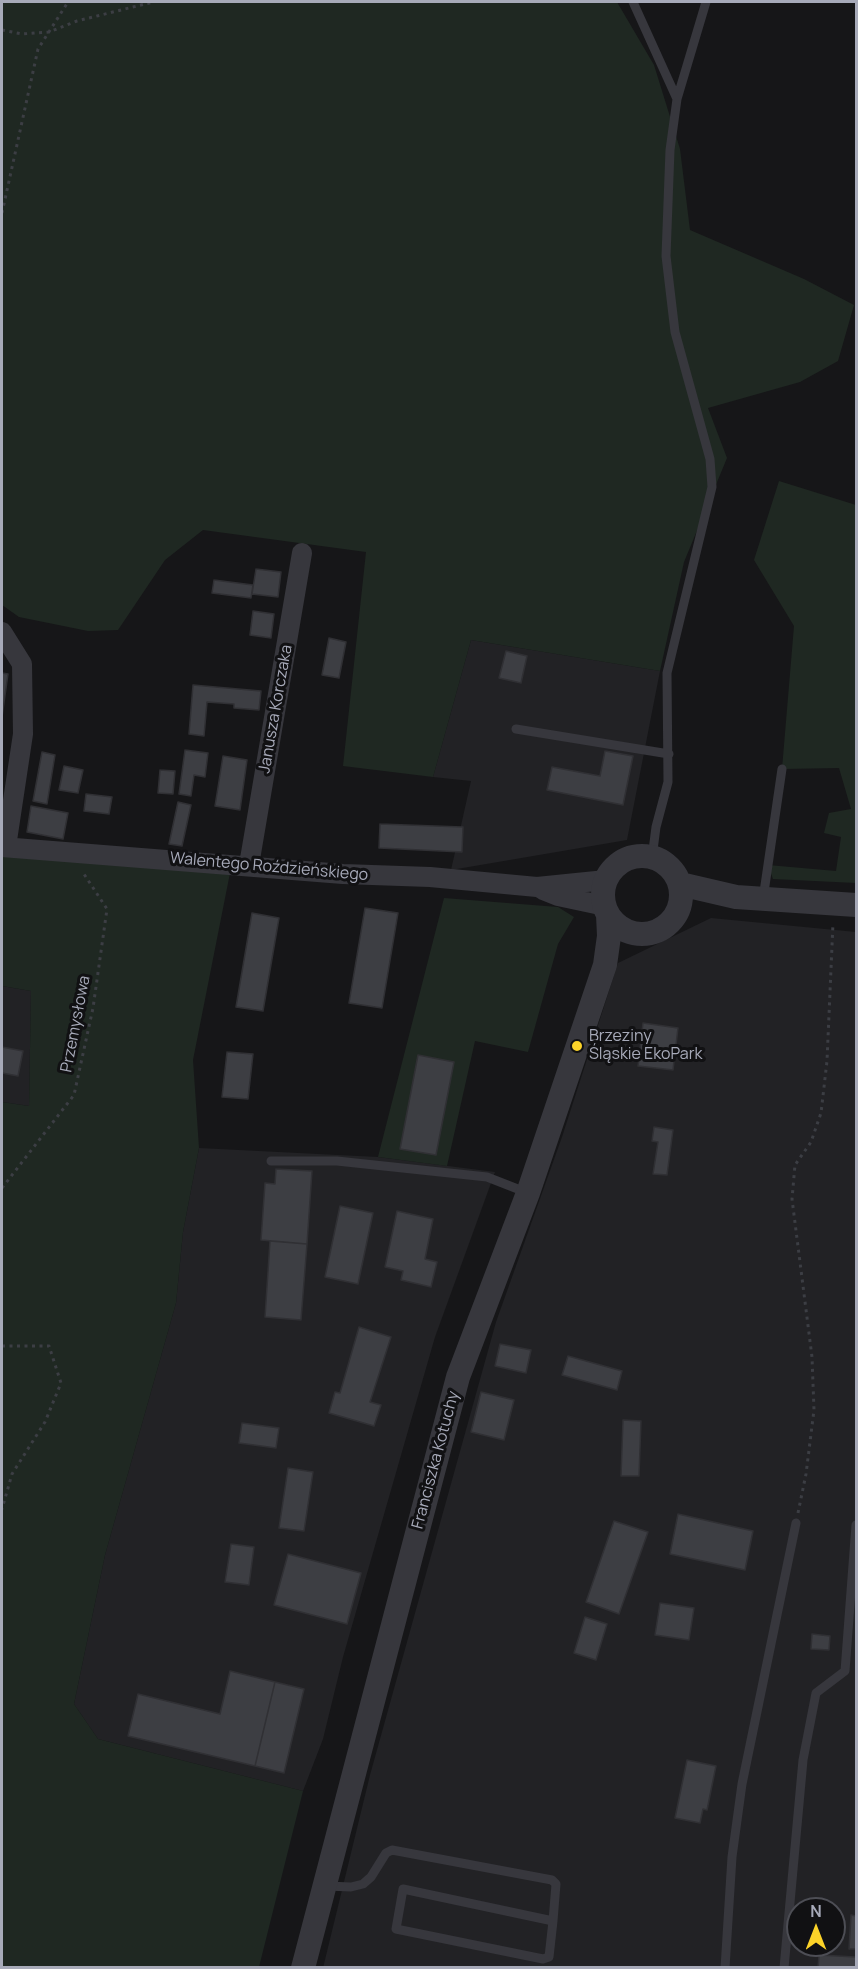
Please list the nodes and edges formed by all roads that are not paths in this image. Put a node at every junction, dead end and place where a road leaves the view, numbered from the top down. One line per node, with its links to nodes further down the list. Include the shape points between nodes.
1 (633, 2): 3 (lane)
2 (706, 2): 3 (lane)
3 (678, 99): 7 (lane, via 670,150 666,256 675,332 710,459 712,487 667,673)
4 (302, 553): 11 (street, Janusza Korczaka)
5 (2, 632): 9 (street, via 22,664 23,734)
6 (516, 729): 7 (lane)
7 (669, 754): 10 (lane, via 668,782)
8 (782, 769): 16 (lane)
9 (4, 847): 11 (street, Walentego Roździeńskiego)
10 (652, 858): 12 (street, via 630,858); 13 (street, via 670,867)
11 (249, 866): 14 (street, Walentego Roździeńskiego)
12 (606, 880): 14 (street, Walentego Roździeńskiego); 18 (street)
13 (680, 884): 15 (street); 19 (street, via 681,902)
14 (537, 887): 18 (street, Walentego Roździeńskiego)
15 (736, 897): 16 (street); 19 (street)
16 (764, 899): 17 (street)
17 (847, 904)
18 (607, 911): 20 (street, via 616,924); 21 (street, Franciszka Kotuchy)
19 (676, 915): 20 (street, via 660,931)
20 (637, 934): 21 (street, Franciszka Kotuchy)
21 (605, 964): 23 (street, Franciszka Kotuchy)
22 (271, 1161): 23 (lane, via 337,1161 487,1177)
23 (528, 1193): 28 (street, Franciszka Kotuchy, via 458,1377)
24 (796, 1523): 31 (lane, via 742,1784 732,1857)
25 (856, 1525): 26 (lane)
26 (845, 1671): 27 (lane); 32 (lane, via 816,1693 803,1760)
27 (856, 1672)
28 (324, 1886): 29 (lane, via 363,1884 392,1850 552,1880 556,1884); 30 (street, Franciszka Kotuchy)
29 (552, 1921): 29 (lane, via 549,1957 543,1959 396,1929 403,1889)
30 (303, 1968)
31 (725, 1968)
32 (784, 1968)

